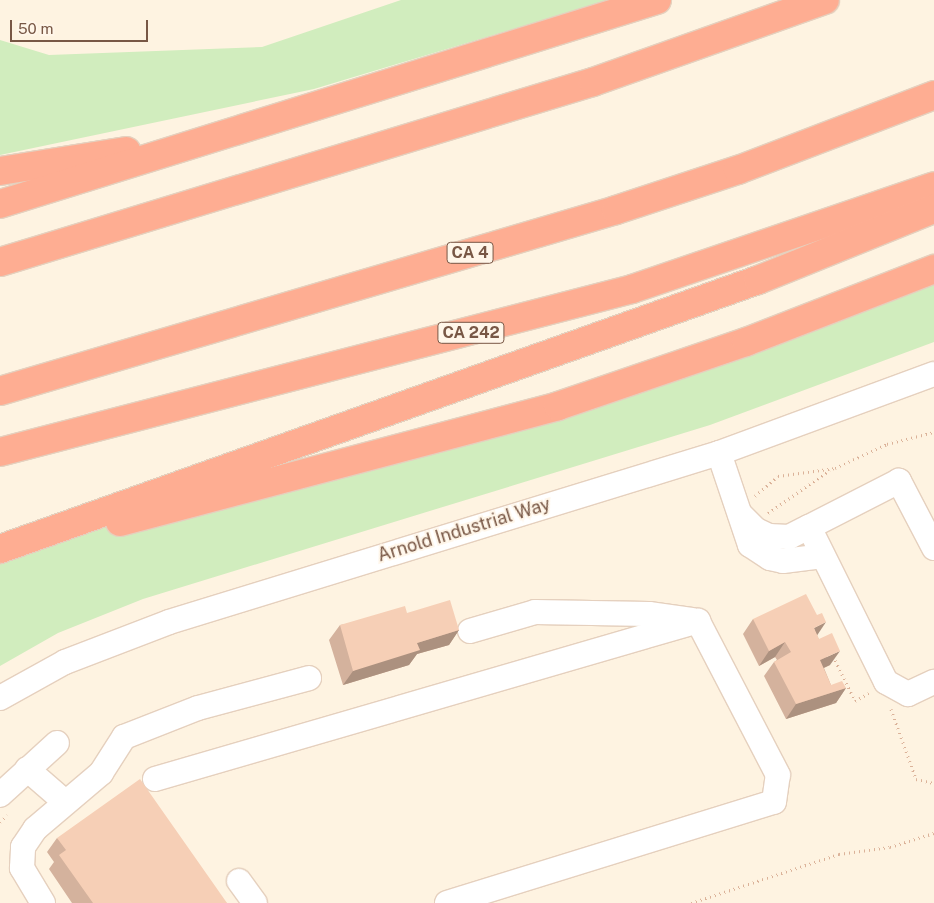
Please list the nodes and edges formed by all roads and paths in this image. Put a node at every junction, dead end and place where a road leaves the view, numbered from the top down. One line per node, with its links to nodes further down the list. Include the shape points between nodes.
1 (657, 0): 3 (highway)
2 (826, 0): 9 (highway, via 593,82)
3 (373, 90): 5 (highway, via 153,146); 7 (highway)
4 (934, 95): 12 (highway, CA 4, via 738,170 616,210)
5 (0, 171)
6 (934, 186): 14 (highway, CA 242, via 632,290)
7 (0, 204)
8 (934, 210): 20 (highway, via 758,280)
9 (0, 262)
10 (934, 269): 21 (highway, via 746,342 558,406 418,445 306,470)
11 (934, 374): 15 (street, Arnold Industrial Way)
12 (0, 391)
13 (934, 432): 16 (path, via 887,444)
14 (0, 452)
15 (719, 453): 17 (street); 29 (street, Arnold Industrial Way, via 169,622 65,662)
16 (831, 469): 17 (path, via 770,514); 17 (path, via 778,476 752,499)
17 (752, 510): 18 (street, via 756,530 769,536 789,537); 22 (street, via 750,545 770,558)
18 (809, 527): 19 (street, via 899,481); 22 (street)
19 (934, 548)
20 (0, 549)
21 (0, 556)
22 (823, 556): 27 (street, via 886,682 908,694)
23 (698, 621): 24 (street, via 649,614 535,612); 33 (street); 41 (street, via 778,775 774,802)
24 (470, 631)
25 (830, 649): 28 (path, via 855,701)
26 (309, 678): 36 (street, via 198,708 124,737 101,773)
27 (934, 682)
28 (875, 690)
29 (0, 698)
30 (888, 702): 34 (path, via 902,731 916,779)
31 (57, 743): 32 (street)
32 (27, 770): 35 (street); 36 (street)
33 (155, 779)
34 (934, 783)
35 (0, 794)
36 (65, 802): 39 (street, via 23,847 22,868)
37 (934, 833): 42 (path, via 890,847 839,854)
38 (239, 881): 40 (street)
39 (43, 903)
40 (254, 903)
41 (447, 903)
42 (691, 903)

